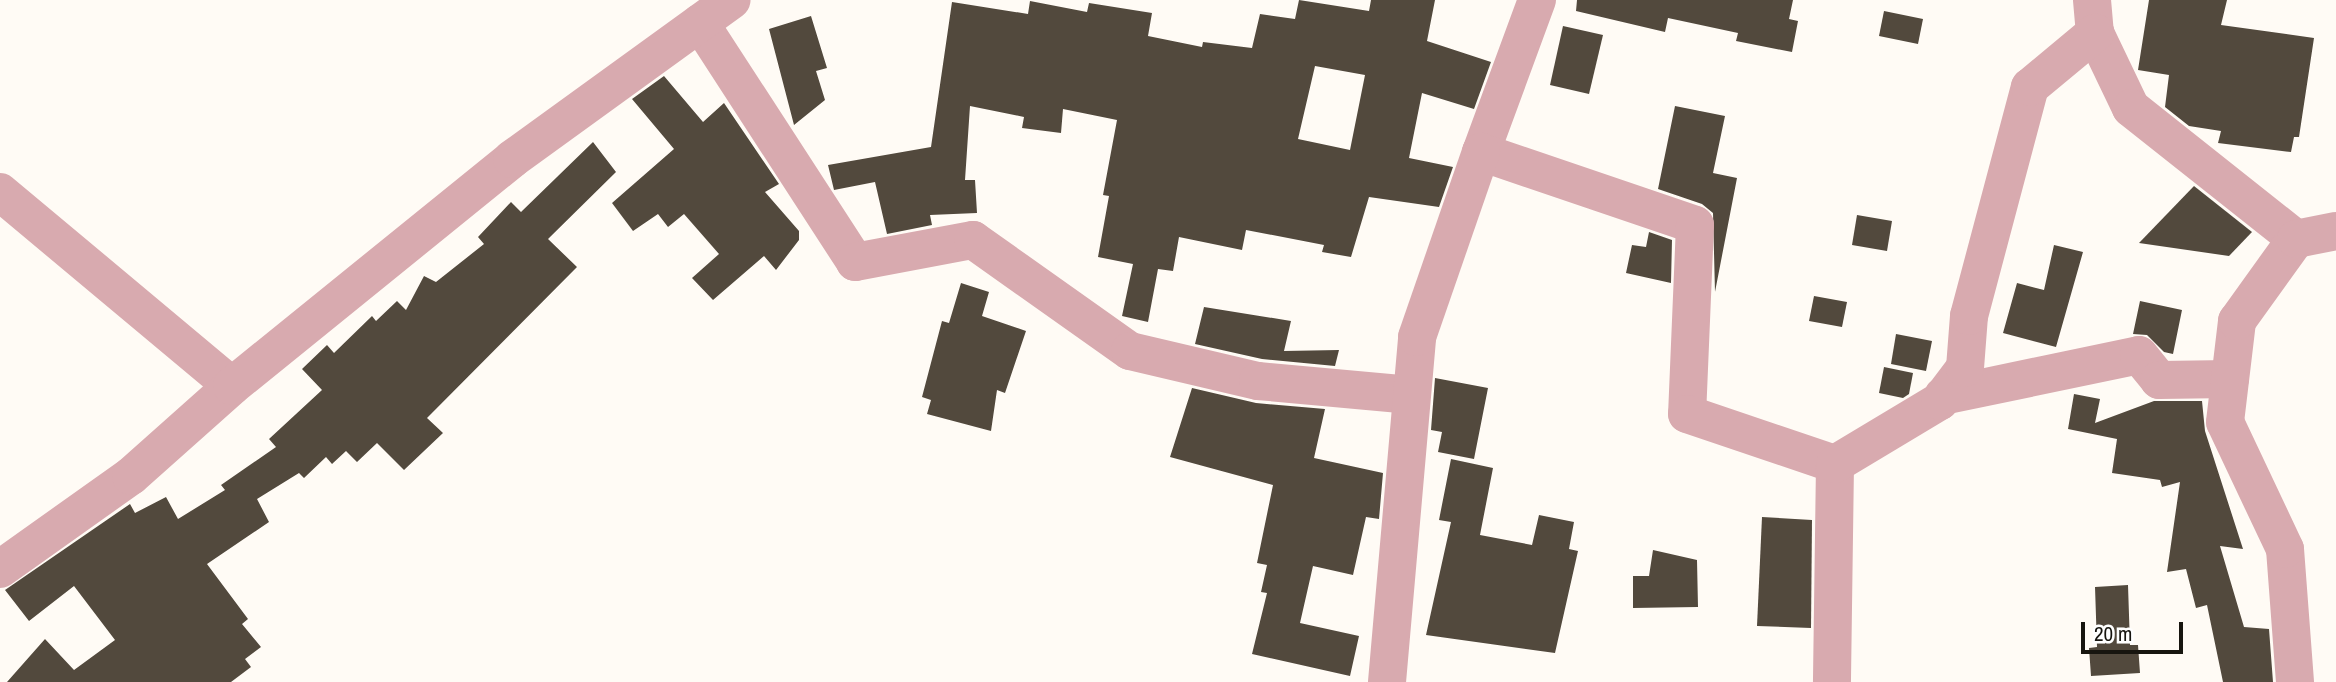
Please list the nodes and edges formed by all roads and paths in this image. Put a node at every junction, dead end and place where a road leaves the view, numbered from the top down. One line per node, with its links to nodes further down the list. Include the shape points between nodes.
1 (733, 0): 4 (street)
2 (1537, 0): 5 (street)
3 (2093, 16): 8 (street, via 2131,108); 12 (street, via 2030,87 1969,316 1965,368)
4 (700, 23): 10 (street, via 512,159); 11 (street, via 855,262 973,240 1130,351 1258,381)
5 (1481, 152): 11 (street, via 1417,337); 13 (street, via 1695,225 1687,414)
6 (0, 192): 10 (street)
7 (2336, 231): 8 (street)
8 (2296, 239): 9 (street, via 2237,321)
9 (2230, 379): 12 (street, via 2159,380 2139,355); 17 (street, via 2225,422 2285,549)
10 (232, 386): 14 (street, via 131,476)
11 (1411, 395): 15 (street)
12 (1943, 396): 13 (street)
13 (1835, 464): 16 (street)
14 (0, 569)
15 (1387, 682)
16 (1832, 682)
17 (2295, 682)

